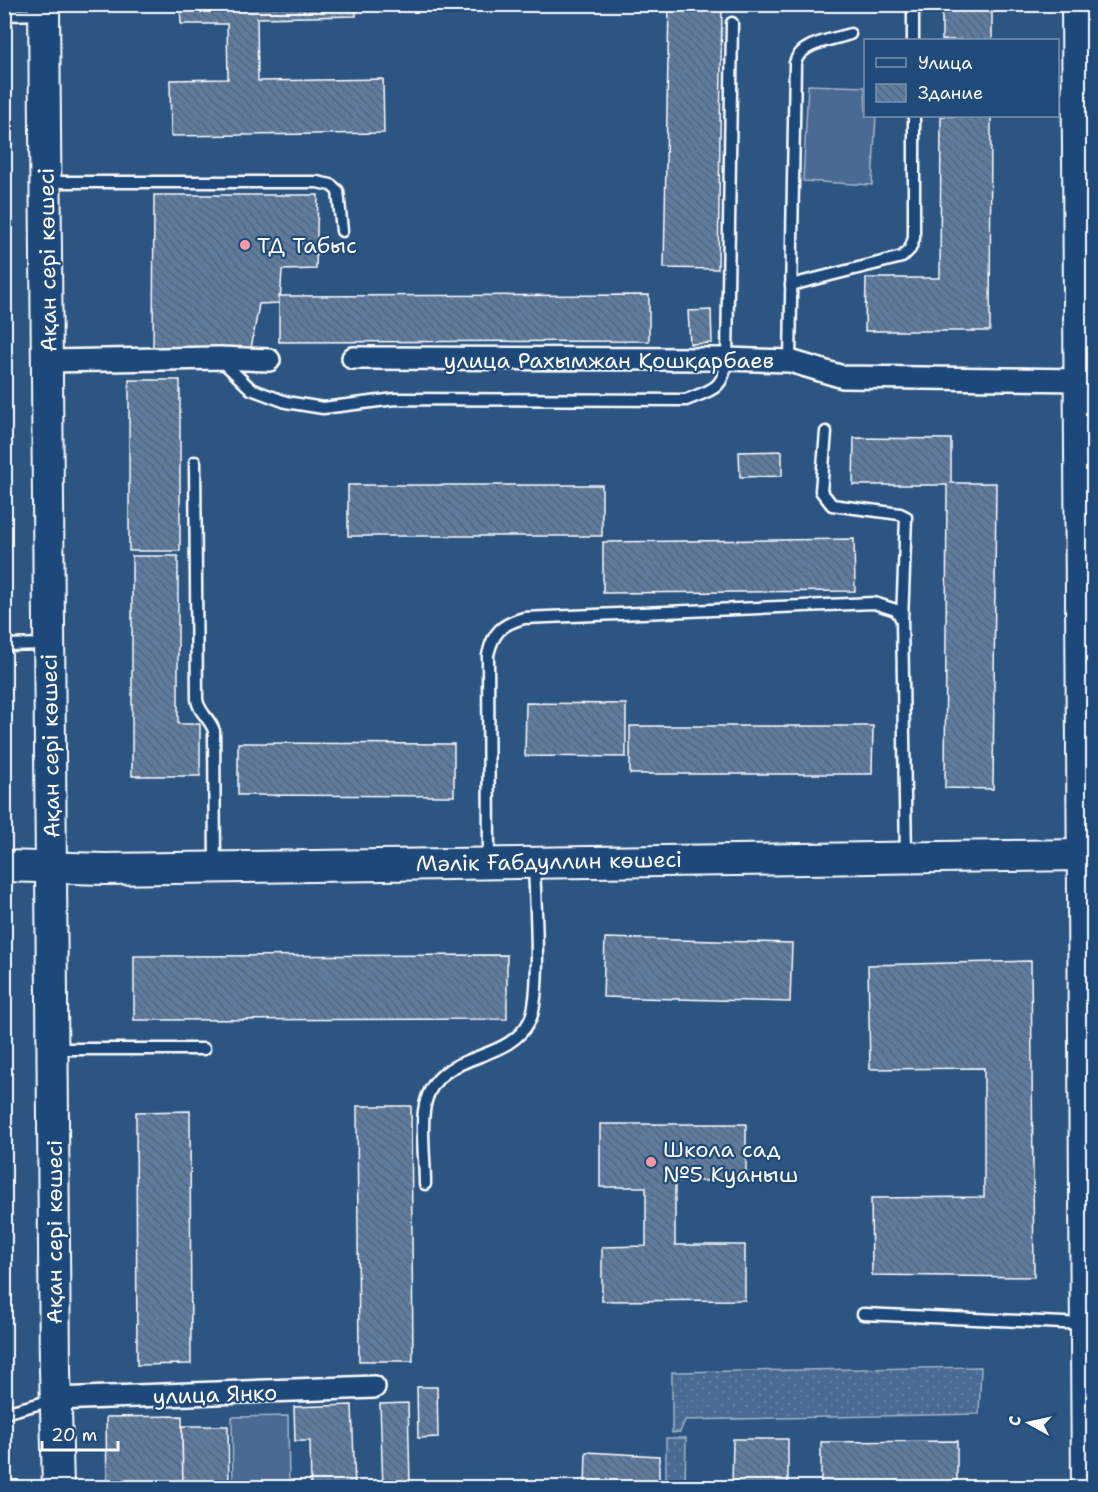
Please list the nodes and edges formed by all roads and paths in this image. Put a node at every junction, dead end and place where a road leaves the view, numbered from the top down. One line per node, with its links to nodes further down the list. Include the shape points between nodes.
1 (913, 4): 7 (lane)
2 (1077, 4): 12 (street)
3 (44, 9): 4 (lane); 9 (street, Ақан сері көшесі)
4 (4, 15)
5 (732, 23): 15 (lane)
6 (850, 34): 11 (lane, via 797,54)
7 (913, 39)
8 (914, 117): 11 (lane, via 914,238 910,249 902,257)
9 (46, 182): 10 (lane, via 317,182 338,191); 17 (street, Ақан сері көшесі)
10 (342, 231)
11 (791, 285): 18 (lane)
12 (1086, 336): 19 (street)
13 (219, 358): 15 (lane, via 251,389 286,402 323,408 395,399 686,400 712,389 724,378); 16 (street); 17 (street)
14 (353, 358): 15 (street, улица Рахымжан Қошқарбаев)
15 (727, 359): 18 (street, улица Рахымжан Қошқарбаев)
16 (268, 360)
17 (48, 361): 23 (street, Ақан сері көшесі)
18 (790, 361): 19 (street, улица Рахымжан Қошқарбаев, via 843,377)
19 (1079, 380): 25 (street)
20 (826, 432): 22 (lane, via 821,491 825,500 832,505 906,517)
21 (195, 462): 31 (lane, via 197,699 214,731)
22 (902, 620): 26 (lane); 27 (lane, via 896,610 874,603 525,618 508,622 493,636 488,655)
23 (49, 644): 24 (lane); 30 (street, Ақан сері көшесі)
24 (4, 645)
25 (1088, 855): 26 (street, Мәлік Ғабдуллин көшесі); 36 (street)
26 (906, 856): 28 (street, Мәлік Ғабдуллин көшесі)
27 (489, 862): 28 (street, Мәлік Ғабдуллин көшесі); 31 (street, Мәлік Ғабдуллин көшесі)
28 (534, 862): 34 (lane, via 536,999 530,1021 515,1039 495,1052 454,1065 430,1092 424,1110)
29 (4, 866): 30 (street, Мәлік Ғабдуллин көшесі)
30 (52, 866): 31 (street, Мәлік Ғабдуллин көшесі); 32 (street, Ақан сері көшесі)
31 (215, 866)
32 (53, 1049): 33 (lane); 38 (street, Ақан сері көшесі)
33 (204, 1049)
34 (425, 1184)
35 (863, 1314): 36 (lane)
36 (1088, 1343): 41 (street)
37 (374, 1387): 38 (street, улица Янко)
38 (56, 1400): 39 (lane); 40 (street, Ақан сері көшесі)
39 (4, 1413)
40 (58, 1488)
41 (1087, 1488)

